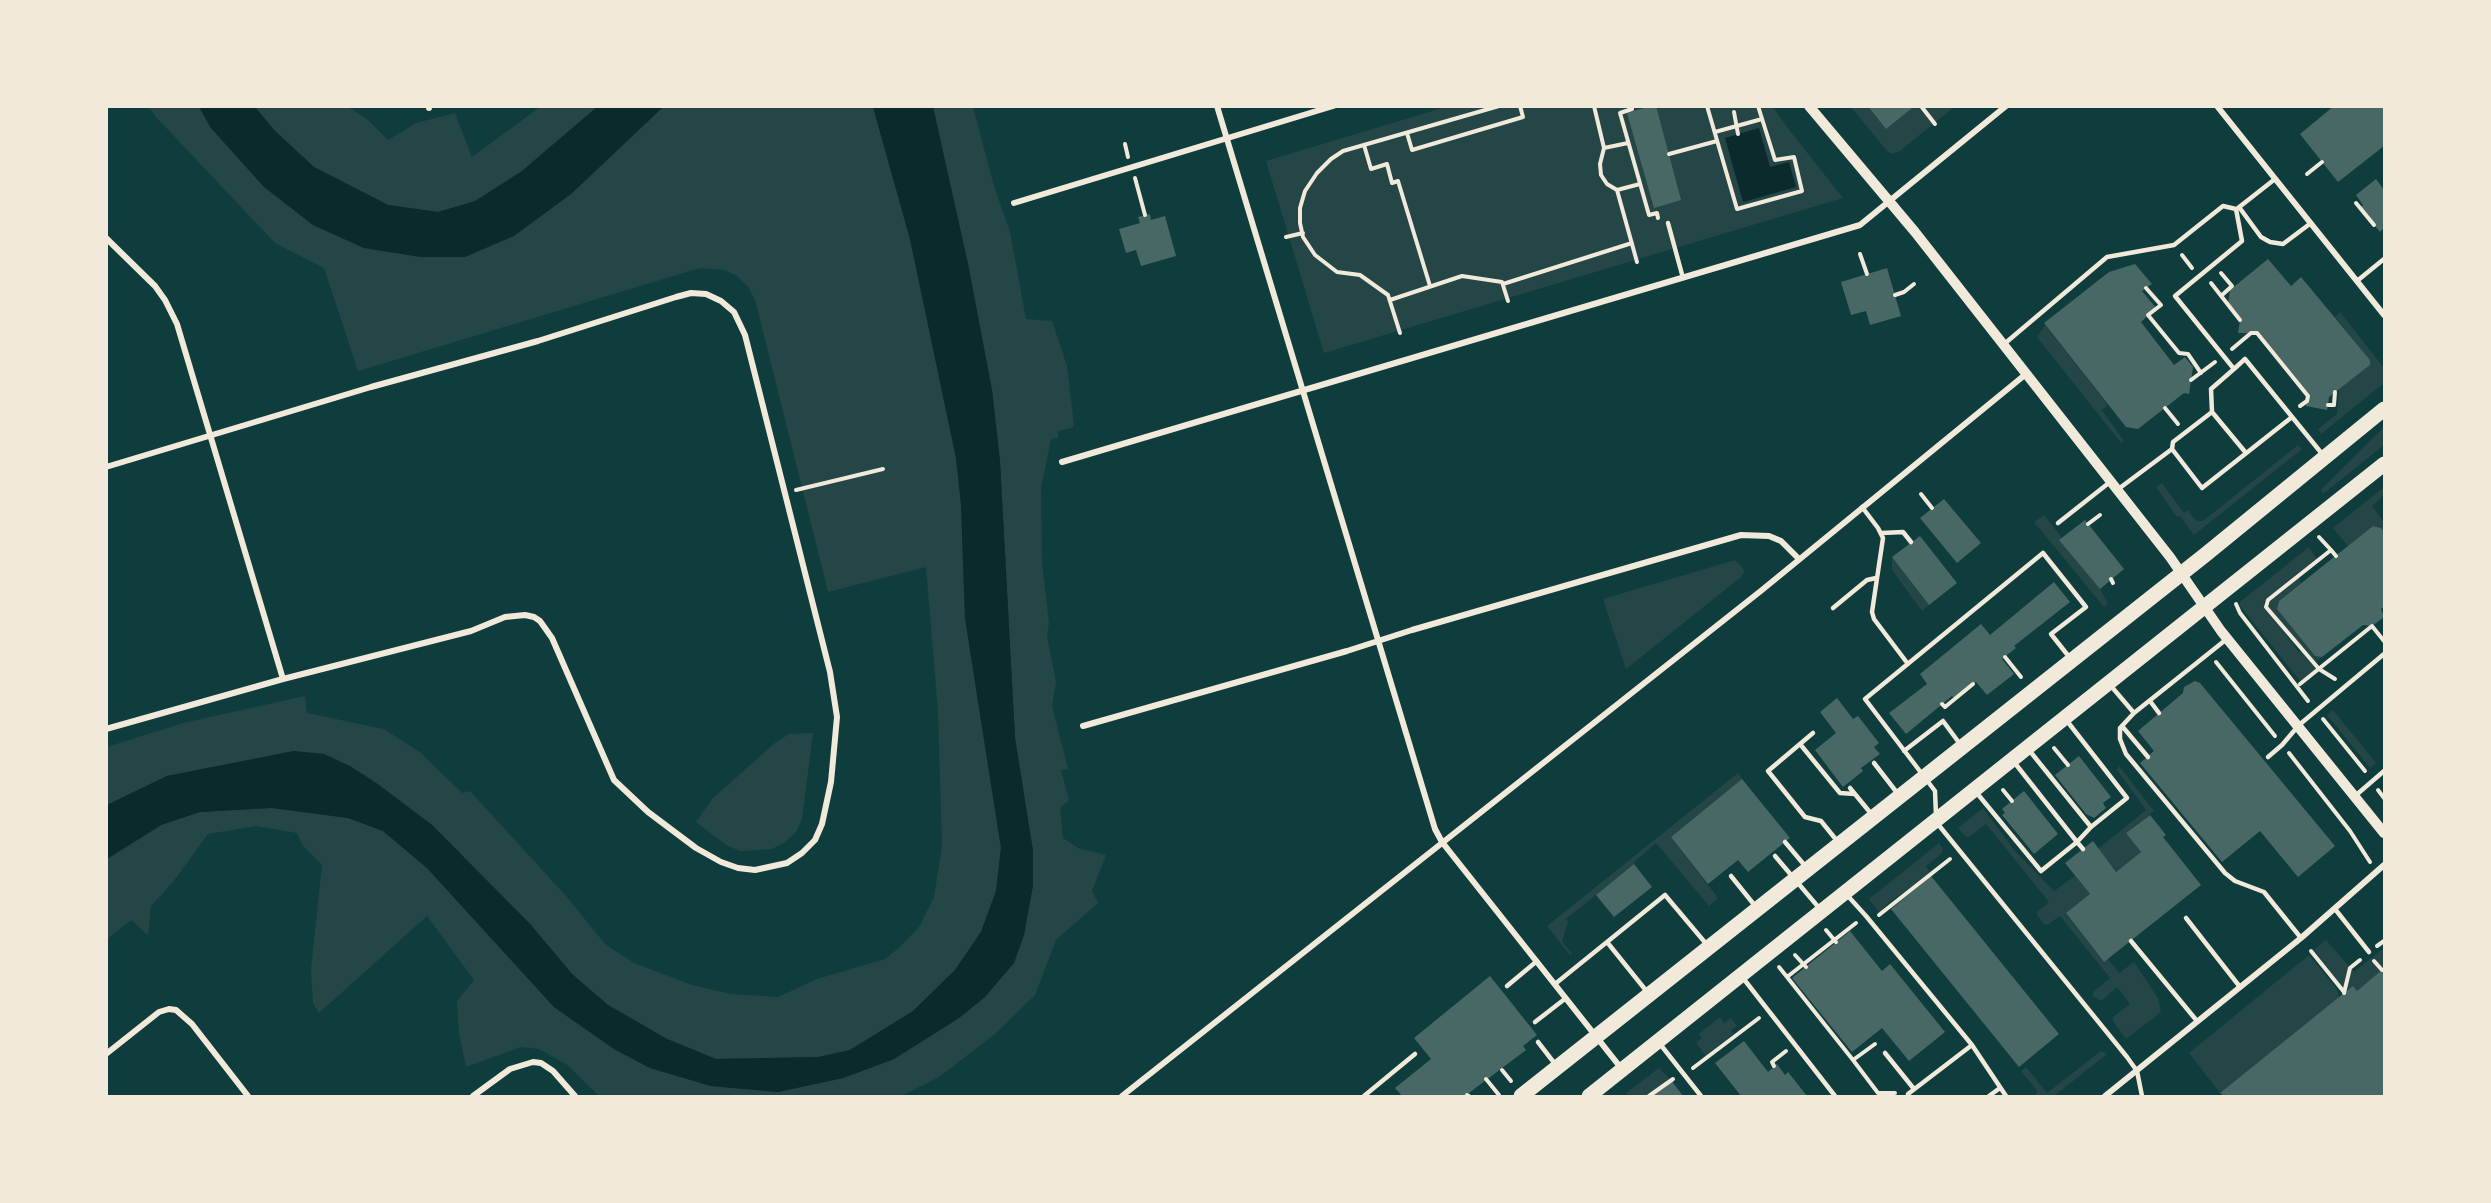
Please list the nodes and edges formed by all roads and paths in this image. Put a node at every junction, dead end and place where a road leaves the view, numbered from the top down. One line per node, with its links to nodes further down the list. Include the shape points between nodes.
1 (1217, 106): 20 (street)
2 (1333, 106): 20 (street)
3 (1499, 106): 18 (path)
4 (1520, 106): 18 (path, via 1523,117 1412,150)
5 (1594, 106): 24 (path)
6 (1632, 106): 22 (path, via 1620,113)
7 (1707, 106): 17 (path)
8 (1758, 106): 14 (path)
9 (1809, 106): 33 (street)
10 (1921, 106): 15 (path)
11 (2006, 106): 33 (street)
12 (2217, 106): 30 (street)
13 (1734, 111): 16 (path)
14 (1762, 119): 16 (path); 21 (path, via 1775,160 1794,157 1802,191 1737,209)
15 (1935, 124)
16 (1737, 126): 17 (path); 19 (path)
17 (1715, 132): 21 (path)
18 (1407, 133): 23 (path)
19 (1738, 134)
20 (1226, 138): 34 (street); 75 (street)
21 (1717, 141): 25 (path)
22 (1628, 142): 24 (path); 28 (path)
23 (1364, 145): 41 (path, via 1343,151 1317,173 1300,208); 58 (path, via 1371,169 1387,164 1392,183 1398,181)
24 (1605, 148): 32 (path, via 1601,175)
25 (1669, 154)
26 (1641, 161): 28 (path)
27 (2322, 162): 29 (path)
28 (1634, 163): 31 (path)
29 (2307, 174)
30 (2275, 179): 36 (lane); 39 (street)
31 (1640, 184): 32 (path); 37 (path)
32 (1617, 190): 44 (path)
33 (1889, 201): 51 (street, via 1860,225); 69 (street)
34 (1014, 203)
35 (2356, 203): 40 (path)
36 (2237, 208): 39 (lane, via 2270,242 2283,244); 45 (lane, via 2223,206); 50 (lane, via 2242,241)
37 (1649, 215)
38 (1668, 223): 51 (lane)
39 (2311, 223): 53 (street)
40 (2374, 225)
41 (1303, 233): 42 (path); 52 (path, via 1322,263 1337,272 1360,274)
42 (1286, 237)
43 (106, 238): 84 (street, via 154,286 171,310)
44 (1632, 243): 48 (path); 55 (path)
45 (2174, 245): 50 (path); 69 (lane, via 2107,257)
46 (1860, 254): 49 (path)
47 (2385, 259): 53 (lane)
48 (1637, 262)
49 (1867, 274)
50 (2199, 276): 71 (lane, via 2175,296)
51 (1683, 278): 75 (street)
52 (1368, 280): 59 (path); 63 (path)
53 (2357, 281): 65 (street)
54 (2211, 283): 62 (path)
55 (1503, 284): 58 (path, via 1462,276); 64 (path)
56 (1914, 284): 61 (path)
57 (2232, 285): 62 (path)
58 (1430, 286): 63 (path)
59 (1364, 287)
60 (2146, 288): 72 (path, via 2161,305 2148,315 2179,353 2188,354)
61 (1895, 295)
62 (2221, 296): 66 (path)
63 (1390, 300): 67 (path)
64 (1508, 301)
65 (2385, 315)
66 (2240, 320)
67 (1400, 333)
68 (2251, 333): 77 (path, via 2257,333 2308,396)
69 (2002, 345): 73 (street)
70 (2207, 368): 72 (path)
71 (2234, 369): 81 (lane, via 2211,388); 82 (lane, via 2245,359)
72 (2201, 372): 74 (path)
73 (2026, 374): 92 (street); 95 (street)
74 (2191, 380)
75 (1303, 389): 88 (street); 112 (street)
76 (2335, 392): 78 (path, via 2334,405)
77 (2307, 401)
78 (2328, 405)
79 (2165, 408): 83 (path)
80 (2385, 408): 87 (main road)
81 (2212, 412): 85 (lane, via 2173,442); 86 (lane)
82 (2292, 417): 86 (lane); 87 (lane)
83 (2174, 418)
84 (210, 436): 90 (street); 93 (street, via 676,297 706,294 727,306 740,322); 120 (street)
85 (2172, 449): 86 (lane, via 2202,488); 92 (lane)
86 (2246, 453)
87 (2325, 457): 106 (main road)
88 (1062, 462)
89 (2385, 465): 109 (main road)
90 (106, 467)
91 (883, 469): 93 (path)
92 (2114, 486): 98 (lane); 106 (street)
93 (784, 492): 120 (street, via 830,672 837,717 831,782 822,824 814,840 787,863 755,870 721,862 696,848 628,795 605,763 552,638 534,617 505,617 471,631)
94 (1921, 494): 96 (path)
95 (1862, 507): 100 (lane); 105 (street)
96 (1932, 508)
97 (2100, 515): 99 (path)
98 (2058, 522)
99 (2088, 524)
100 (1882, 533): 102 (lane, via 1903,532); 107 (lane)
101 (2319, 536): 103 (path)
102 (1911, 542)
103 (2331, 550): 104 (path); 118 (path, via 2268,600 2266,607)
104 (2336, 556)
105 (1799, 559): 112 (street, via 1781,541 1744,534); 165 (street)
106 (2182, 573): 109 (street); 116 (main road)
107 (1876, 578): 110 (lane); 117 (lane, via 1874,619)
108 (2236, 603): 126 (path)
109 (2205, 607): 111 (street); 122 (main road)
110 (1833, 608)
111 (2228, 638): 124 (lane); 131 (street)
112 (1379, 640): 132 (street); 165 (street, via 1425,799)
113 (2385, 641): 118 (path, via 2372,626)
114 (2385, 654): 131 (lane)
115 (2005, 657): 119 (path)
116 (2072, 660): 117 (lane, via 2051,634 2086,607 2043,553); 137 (main road)
117 (1908, 664): 140 (lane, via 1865,699)
118 (2319, 669): 123 (path)
119 (2022, 677)
120 (283, 679): 134 (street)
121 (1973, 684): 125 (path, via 1945,706)
122 (2109, 684): 127 (lane); 129 (main road)
123 (2300, 684)
124 (2150, 701): 127 (lane); 128 (lane)
125 (1942, 704)
126 (2311, 705)
127 (2134, 713): 133 (lane)
128 (2159, 713)
129 (2065, 719): 138 (main road); 160 (lane, via 2127,798)
130 (2325, 721): 146 (path)
131 (2299, 725): 142 (lane); 154 (street)
132 (1083, 726)
133 (2122, 726): 141 (lane); 182 (lane, via 2120,739 2126,754 2213,861 2235,881 2264,892)
134 (106, 729)
135 (1814, 733): 136 (lane)
136 (1800, 744): 153 (lane, via 1840,793); 166 (lane, via 1768,771 1805,818 1821,821)
137 (1963, 747): 140 (lane, via 1943,721); 148 (main road)
138 (2027, 748): 143 (main road); 160 (lane)
139 (2054, 748): 145 (path)
140 (1904, 751): 148 (lane)
141 (2148, 757)
142 (2268, 757)
143 (2012, 760): 151 (main road); 164 (lane)
144 (1874, 764): 155 (lane)
145 (2068, 765)
146 (2363, 769)
147 (2385, 771): 154 (lane)
148 (1924, 778): 155 (main road); 159 (lane, via 1935,791)
149 (1850, 788): 153 (lane)
150 (2002, 789): 157 (path)
151 (1975, 790): 159 (main road); 164 (lane, via 2041,871)
152 (2380, 793): 156 (path)
153 (1855, 794): 158 (lane)
154 (2355, 796): 162 (street)
155 (1900, 797): 158 (main road)
156 (2385, 798)
157 (2012, 801)
158 (1874, 818): 166 (main road)
159 (1936, 821): 168 (lane); 174 (main road)
160 (2091, 827): 164 (lane)
161 (2350, 831): 169 (path)
162 (2385, 833)
163 (1785, 842): 172 (lane)
164 (2077, 842): 167 (lane)
165 (1442, 843): 190 (street); 231 (street)
166 (1840, 844): 172 (main road)
167 (2083, 849)
168 (1960, 851): 177 (path); 219 (lane)
169 (2364, 855)
170 (1775, 856): 172 (lane)
171 (2385, 865): 175 (street)
172 (1802, 875): 176 (main road); 178 (lane)
173 (1731, 876): 176 (lane)
174 (1845, 893): 178 (main road); 209 (lane)
175 (2335, 909): 182 (street); 188 (lane)
176 (1758, 910): 186 (main road)
177 (1887, 910)
178 (1822, 911): 194 (main road)
179 (2186, 918): 198 (lane)
180 (1826, 930): 184 (path)
181 (1848, 930): 184 (path)
182 (2301, 938): 198 (street)
183 (2130, 940): 202 (lane)
184 (1835, 941): 191 (path)
185 (1607, 942): 186 (lane, via 1665,895); 196 (lane); 199 (lane)
186 (1710, 948): 199 (main road)
187 (2311, 951): 193 (path, via 2344,993)
188 (2369, 952)
189 (1795, 954): 191 (path)
190 (1537, 962): 196 (street); 197 (lane)
191 (1805, 965): 195 (path)
192 (1779, 967): 195 (path)
193 (2350, 968)
194 (1741, 976): 201 (lane); 205 (main road)
195 (1787, 977): 214 (path)
196 (1556, 984): 200 (street)
197 (1507, 986)
198 (2240, 987): 202 (street)
199 (1650, 995): 204 (main road)
200 (1566, 998): 203 (lane); 204 (street)
201 (1769, 1010): 207 (lane); 213 (path)
202 (2197, 1021): 219 (street)
203 (1535, 1022)
204 (1597, 1036): 216 (main road); 218 (street)
205 (1658, 1041): 218 (main road); 234 (lane)
206 (1538, 1042): 216 (lane)
207 (1795, 1043): 215 (path, via 1772,1062); 235 (lane)
208 (1874, 1044): 214 (path)
209 (1972, 1045): 222 (lane); 223 (lane)
210 (1885, 1053): 223 (lane)
211 (106, 1054): 228 (street, via 154,1016 169,1009 192,1024)
212 (1415, 1054): 232 (lane)
213 (1707, 1058)
214 (1853, 1060): 225 (path)
215 (1774, 1066)
216 (1557, 1068): 224 (main road)
217 (1502, 1070): 224 (path)
218 (1623, 1070): 227 (main road)
219 (2137, 1071): 239 (street); 240 (lane)
220 (1486, 1079): 226 (path)
221 (1671, 1080): 233 (path)
222 (2000, 1088): 237 (lane); 238 (lane)
223 (1914, 1089): 236 (lane)
224 (1517, 1090)
225 (1878, 1093)
226 (1499, 1095)
227 (1593, 1095)
228 (248, 1096)
229 (473, 1096): 230 (street, via 510,1069 533,1062 553,1071)
230 (575, 1096)
231 (1122, 1096)
232 (1364, 1096)
233 (1649, 1096)
234 (1701, 1096)
235 (1835, 1096)
236 (1908, 1096)
237 (1989, 1096)
238 (2006, 1096)
239 (2105, 1096)
240 (2142, 1096)

